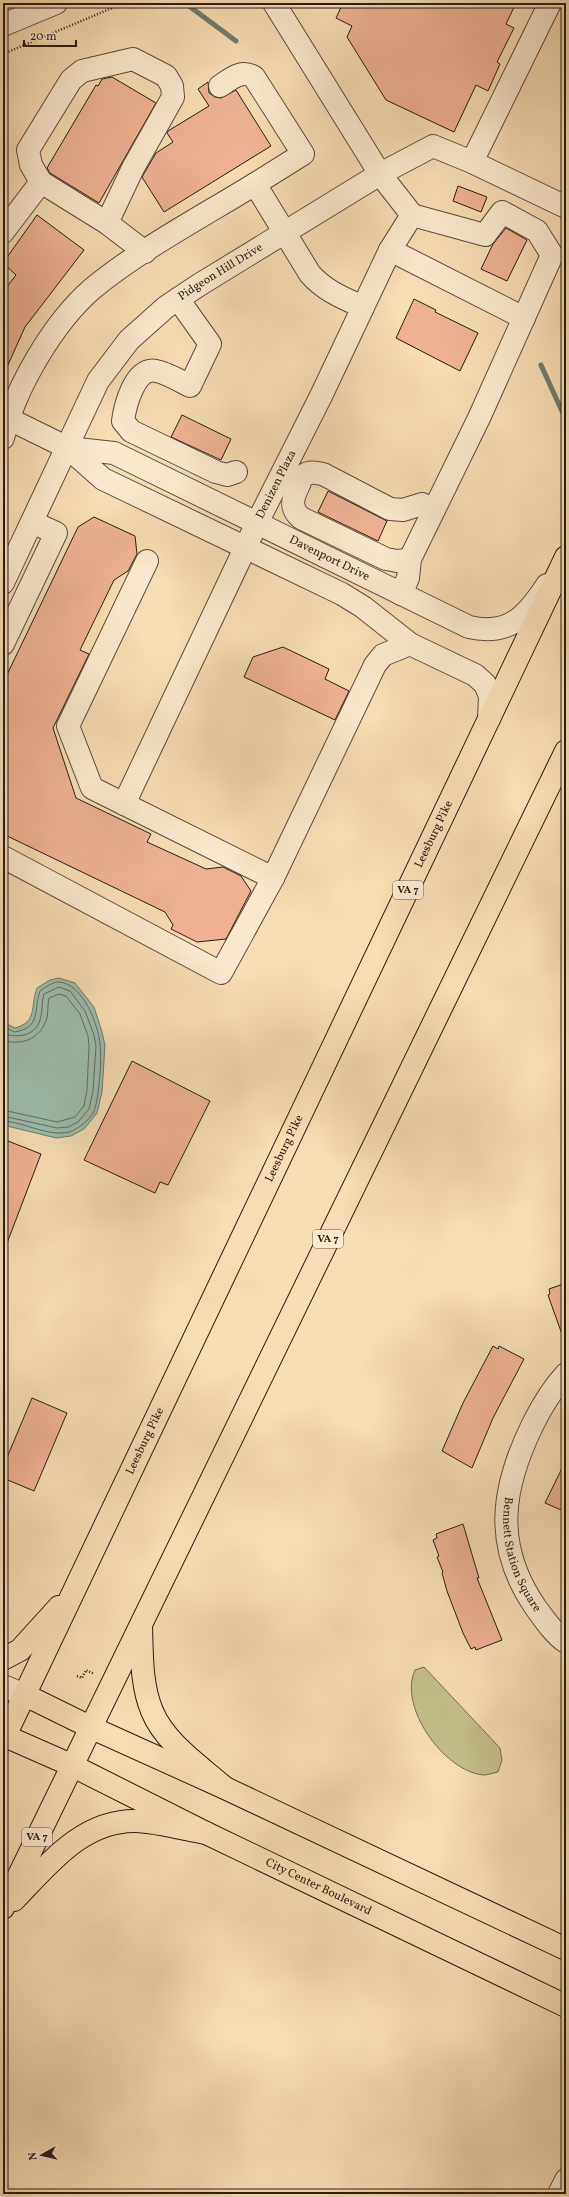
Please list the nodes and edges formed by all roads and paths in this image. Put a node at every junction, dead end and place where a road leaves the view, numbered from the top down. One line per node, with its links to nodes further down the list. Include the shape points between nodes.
1 (56, 3): 5 (street)
2 (124, 3): 6 (path)
3 (275, 3): 9 (street)
4 (550, 3): 8 (street)
5 (3, 25)
6 (3, 54)
7 (220, 86): 11 (street, via 240,73 248,73 254,77 303,154)
8 (472, 162): 9 (street, Pidgeon Hill Drive, via 433,146); 12 (street)
9 (380, 174): 13 (street); 16 (street, Pidgeon Hill Drive)
10 (41, 182): 14 (street); 14 (street, via 31,166 28,150 71,80 82,71 133,59 166,76 172,86 173,97 133,168); 15 (street)
11 (255, 184): 16 (street); 18 (street)
12 (566, 207)
13 (412, 215): 17 (street, Denizen Plaza); 21 (street, via 485,235 502,212 537,231 552,255)
14 (107, 223): 18 (street)
15 (3, 232)
16 (285, 233): 19 (street, Pidgeon Hill Drive); 20 (street, via 319,284)
17 (390, 250): 20 (street, Denizen Plaza); 21 (street)
18 (145, 252): 22 (street, via 92,290 70,312 33,365)
19 (178, 299): 23 (street, Pidgeon Hill Drive, via 146,323 114,359 98,381); 24 (street, via 210,344 190,386 155,370 141,378 132,388 125,404 123,421 131,431 216,472)
20 (363, 307): 27 (street, Denizen Plaza)
21 (524, 318): 30 (street, via 479,418)
22 (5, 424): 23 (street, Davenport Drive)
23 (68, 448): 26 (street, Pidgeon Hill Drive); 27 (street, Davenport Drive, via 114,453); 28 (street, Davenport Drive, via 103,479)
24 (236, 472)
25 (422, 504): 30 (street, via 403,510 390,509 323,474 311,472 303,476 293,497 295,513 301,518 386,559)
26 (32, 522): 32 (street, Pidgeon Hill Drive); 34 (street, via 56,533)
27 (257, 523): 28 (street, Denizen Plaza); 33 (street, Davenport Drive)
28 (246, 548): 35 (street, Davenport Drive, via 342,594); 38 (street, Denizen Plaza)
29 (566, 558): 33 (street, Davenport Drive, via 536,602 510,626 496,630 469,627); 36 (main road, Leesburg Pike / VA 7)
30 (410, 559): 33 (street, via 408,578)
31 (147, 561): 38 (street, via 68,726 92,788)
32 (3, 583)
33 (401, 594)
34 (3, 644)
35 (410, 644): 36 (street, Davenport Drive, via 475,675 485,684 490,696); 40 (street, via 383,655 375,665)
36 (489, 719): 42 (main road, Leesburg Pike / VA 7)
37 (566, 750): 43 (main road, VA 7)
38 (124, 804): 40 (street)
39 (3, 857): 40 (street, via 221,973)
40 (273, 878)
41 (566, 1374): 44 (street, Bennett Station Square, via 543,1404 525,1441 512,1473 505,1517 511,1552 523,1585 545,1620)
42 (75, 1588): 45 (main road, via 20,1650); 49 (main road, Leesburg Pike / VA 7)
43 (141, 1623): 50 (main road, VA 7); 53 (main road, via 143,1666 152,1712 162,1729 179,1747)
44 (566, 1642)
45 (3, 1659)
46 (94, 1674): 47 (path, via 86,1670 82,1678)
47 (76, 1676)
48 (3, 1686): 49 (street)
49 (25, 1695): 50 (main road); 51 (main road, Leesburg Pike / VA 7)
50 (90, 1727): 52 (main road, VA 7); 53 (main road)
51 (4, 1737): 52 (main road, City Center Boulevard)
52 (71, 1765): 54 (main road, City Center Boulevard); 55 (main road, VA 7)
53 (225, 1788): 56 (main road)
54 (206, 1833): 55 (main road, via 136,1821 107,1824 84,1834 58,1854); 57 (main road, City Center Boulevard)
55 (3, 1910)
56 (566, 1949)
57 (566, 2006)
58 (566, 2180): 59 (street)
59 (559, 2194)

